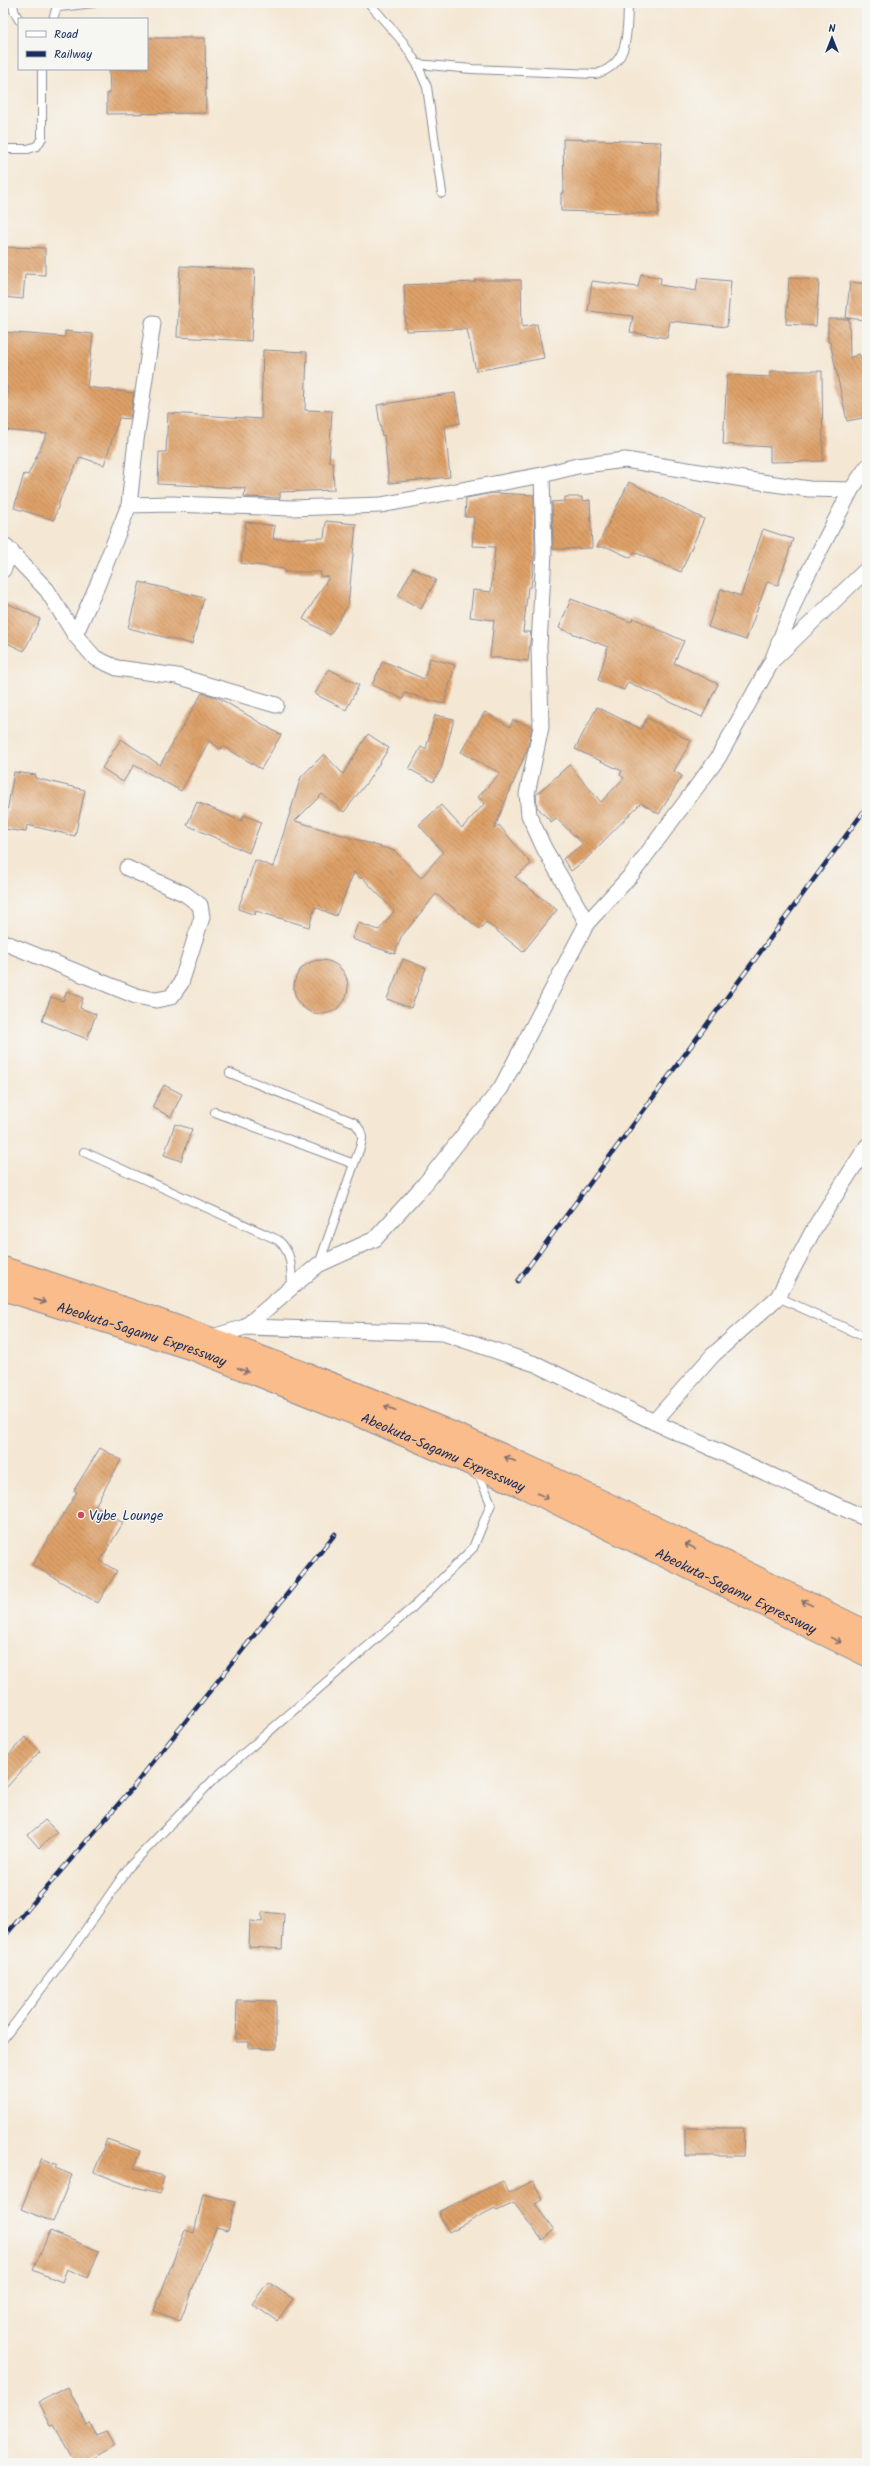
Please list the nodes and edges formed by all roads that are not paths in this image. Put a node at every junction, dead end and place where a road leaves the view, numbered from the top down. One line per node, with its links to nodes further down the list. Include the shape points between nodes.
1 (13, 3): 6 (lane)
2 (94, 3): 5 (lane)
3 (369, 3): 8 (lane, via 403,42)
4 (628, 3): 8 (lane, via 627,31 622,53 608,70 596,74)
5 (58, 5): 7 (lane)
6 (18, 18)
7 (53, 18)
8 (417, 64): 11 (lane, via 427,88)
9 (42, 70): 10 (lane, via 42,138 37,146)
10 (3, 148)
11 (442, 193)
12 (153, 323): 16 (street)
13 (867, 466): 15 (street)
14 (542, 475): 15 (street, via 576,466 626,460 768,484 809,489); 16 (street, via 381,505 291,508); 24 (street, via 544,553 539,646 541,727 527,794 529,815 544,848)
15 (851, 490): 21 (street, via 799,591)
16 (129, 505): 20 (street)
17 (7, 548): 19 (street); 20 (street, via 47,590)
18 (867, 569): 21 (street)
19 (3, 570)
20 (75, 635): 22 (street, via 95,658 117,668 176,676)
21 (772, 661): 24 (street, via 718,758 632,874)
22 (276, 705)
23 (127, 868): 25 (street, via 185,894 200,905 202,917 181,983 171,997 156,1000 136,996)
24 (587, 923): 31 (street, via 501,1088 424,1185 375,1239)
25 (3, 942)
26 (230, 1073): 30 (lane, via 352,1122 361,1129 363,1138)
27 (215, 1112): 30 (lane)
28 (867, 1146): 35 (street, via 815,1227)
29 (84, 1152): 33 (lane, via 278,1240 286,1247 290,1257)
30 (354, 1164): 31 (lane)
31 (318, 1266): 33 (street)
32 (3, 1268): 38 (highway, Abeokuta-Sagamu Expressway)
33 (292, 1288): 36 (street)
34 (3, 1289): 38 (highway, Abeokuta-Sagamu Expressway, one-way to 38)
35 (778, 1297): 37 (lane); 39 (street, via 713,1355)
36 (245, 1327): 38 (street); 39 (street, via 443,1333 538,1365)
37 (867, 1338)
38 (202, 1343): 40 (highway, Abeokuta-Sagamu Expressway, one-way to 40); 42 (highway, Abeokuta-Sagamu Expressway, one-way to 38, via 529,1467 320,1378)
39 (654, 1422): 41 (street)
40 (443, 1451): 43 (highway, Abeokuta-Sagamu Expressway, one-way to 43, via 528,1489); 44 (lane, via 480,1477 491,1504 473,1548 412,1608 214,1779 145,1851 129,1868 77,1942)
41 (867, 1519)
42 (867, 1632)
43 (867, 1655)
44 (3, 2039)

